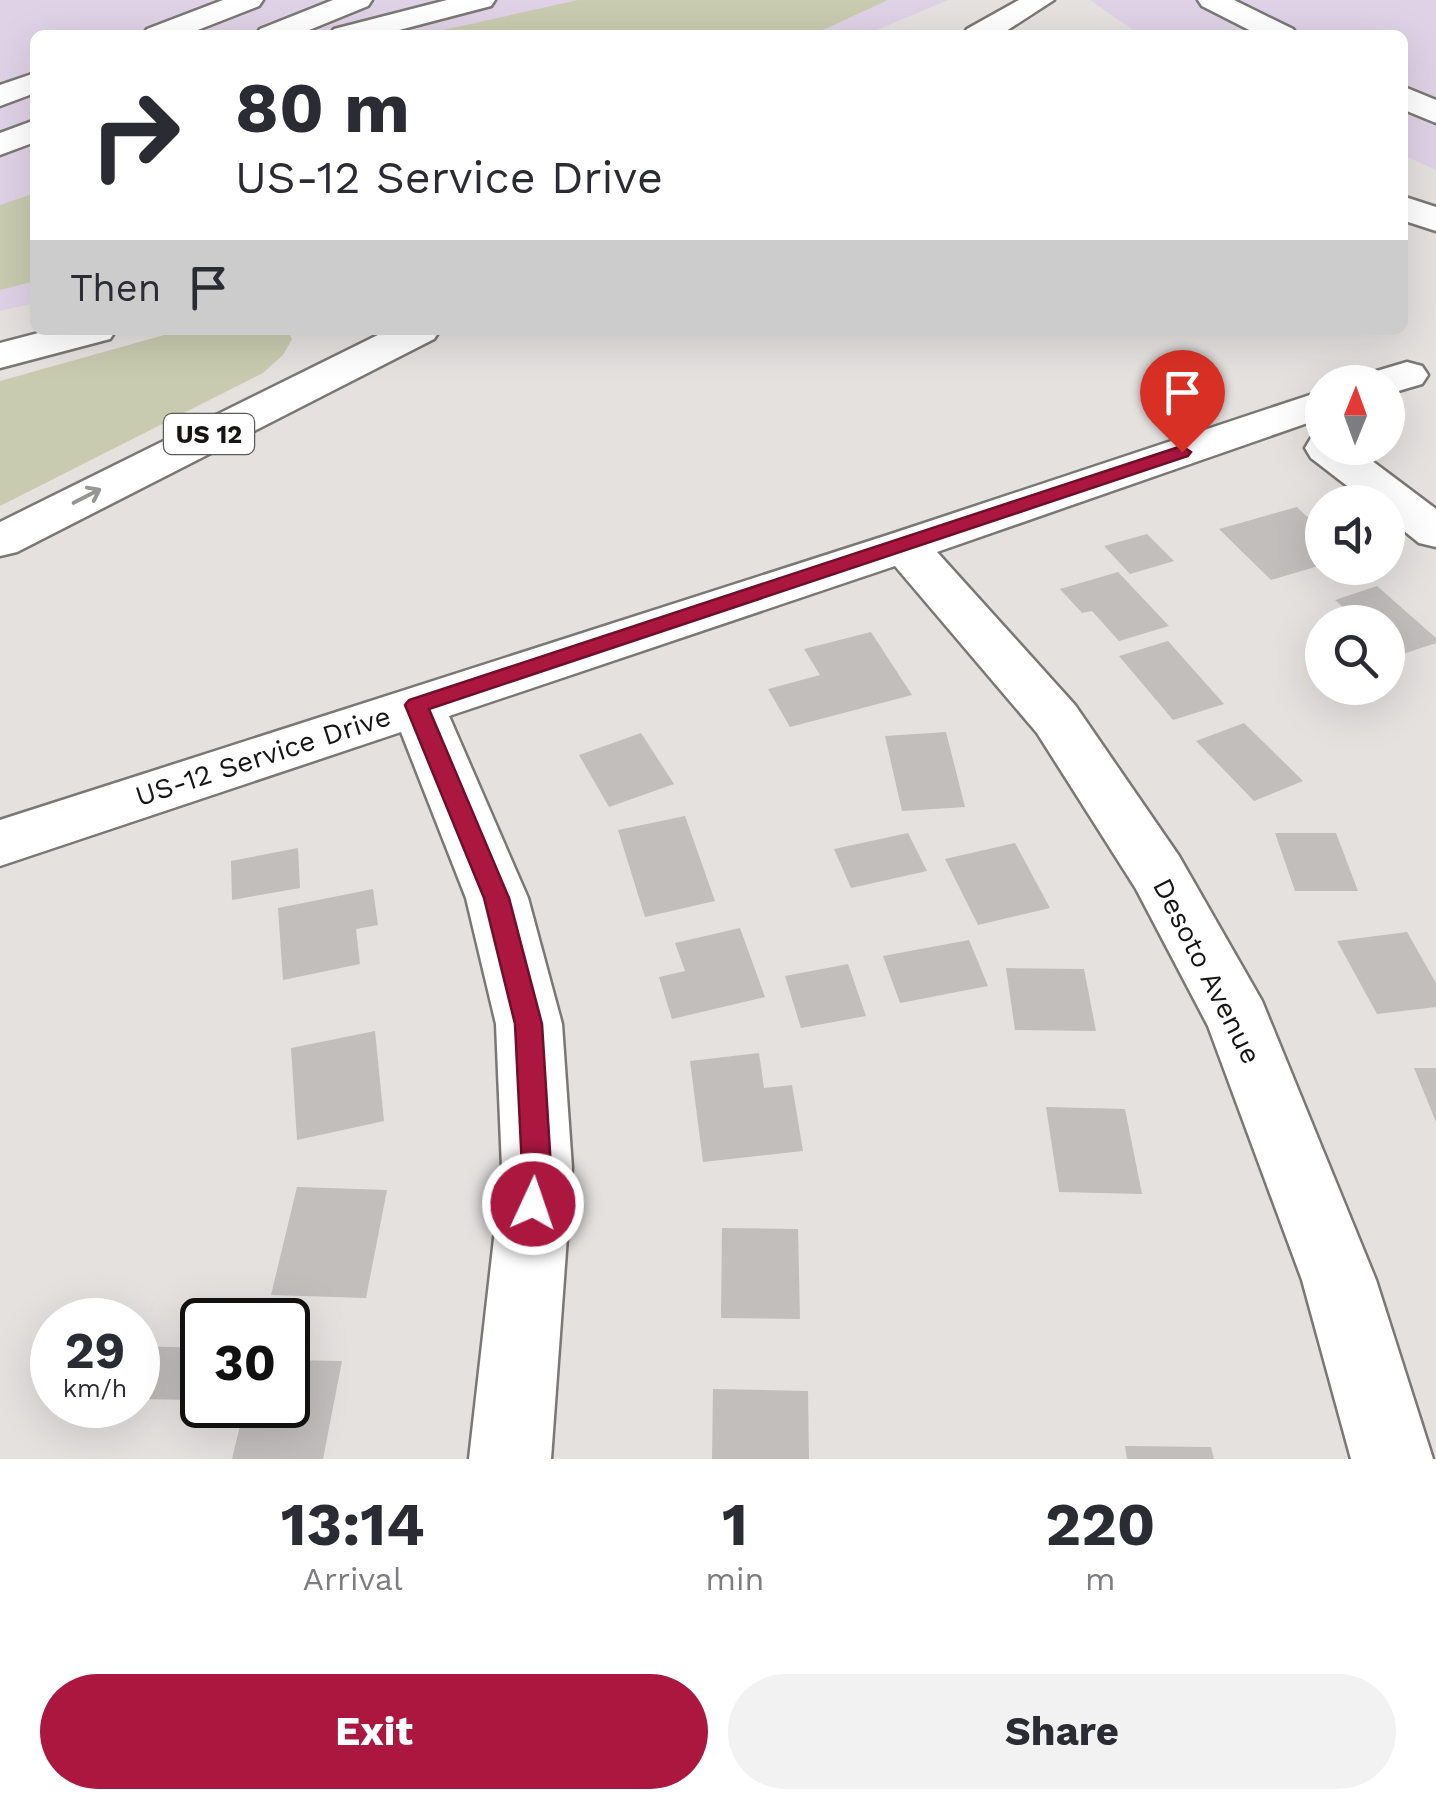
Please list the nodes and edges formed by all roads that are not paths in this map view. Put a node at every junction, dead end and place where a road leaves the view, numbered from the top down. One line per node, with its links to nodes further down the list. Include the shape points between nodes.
1 (250, 0): 6 (main road)
2 (358, 0): 7 (main road)
3 (481, 0): 8 (main road)
4 (1040, 0): 9 (main road)
5 (1212, 0): 10 (main road)
6 (171, 30)
7 (283, 30)
8 (364, 30)
9 (987, 30)
10 (1272, 30)
11 (30, 84): 13 (main road)
12 (1408, 88): 14 (main road)
13 (0, 96)
14 (1436, 96)
15 (1408, 99): 16 (main road)
16 (1436, 113)
17 (30, 132): 18 (main road)
18 (0, 144)
19 (1408, 209): 20 (main road)
20 (1436, 220)
21 (78, 335): 24 (main road)
22 (346, 335): 25 (main road, via 328,361)
23 (410, 335): 25 (main road, US 12 / US 12)
24 (0, 356)
25 (256, 410): 29 (main road, US 12 / US 12, one-way to 25)
26 (1305, 431): 30 (main road, US-12 Service Drive)
27 (1357, 465): 28 (main road)
28 (1436, 532)
29 (0, 540)
30 (906, 546): 31 (main road, US-12 Service Drive); 34 (main road, Desoto Avenue, via 1056,719 1158,873 1238,1021 1339,1280)
31 (416, 705): 32 (main road, US-12 Service Drive); 33 (main road, via 497,898 529,1024 537,1168)
32 (0, 843)
33 (510, 1459)
34 (1392, 1459)

